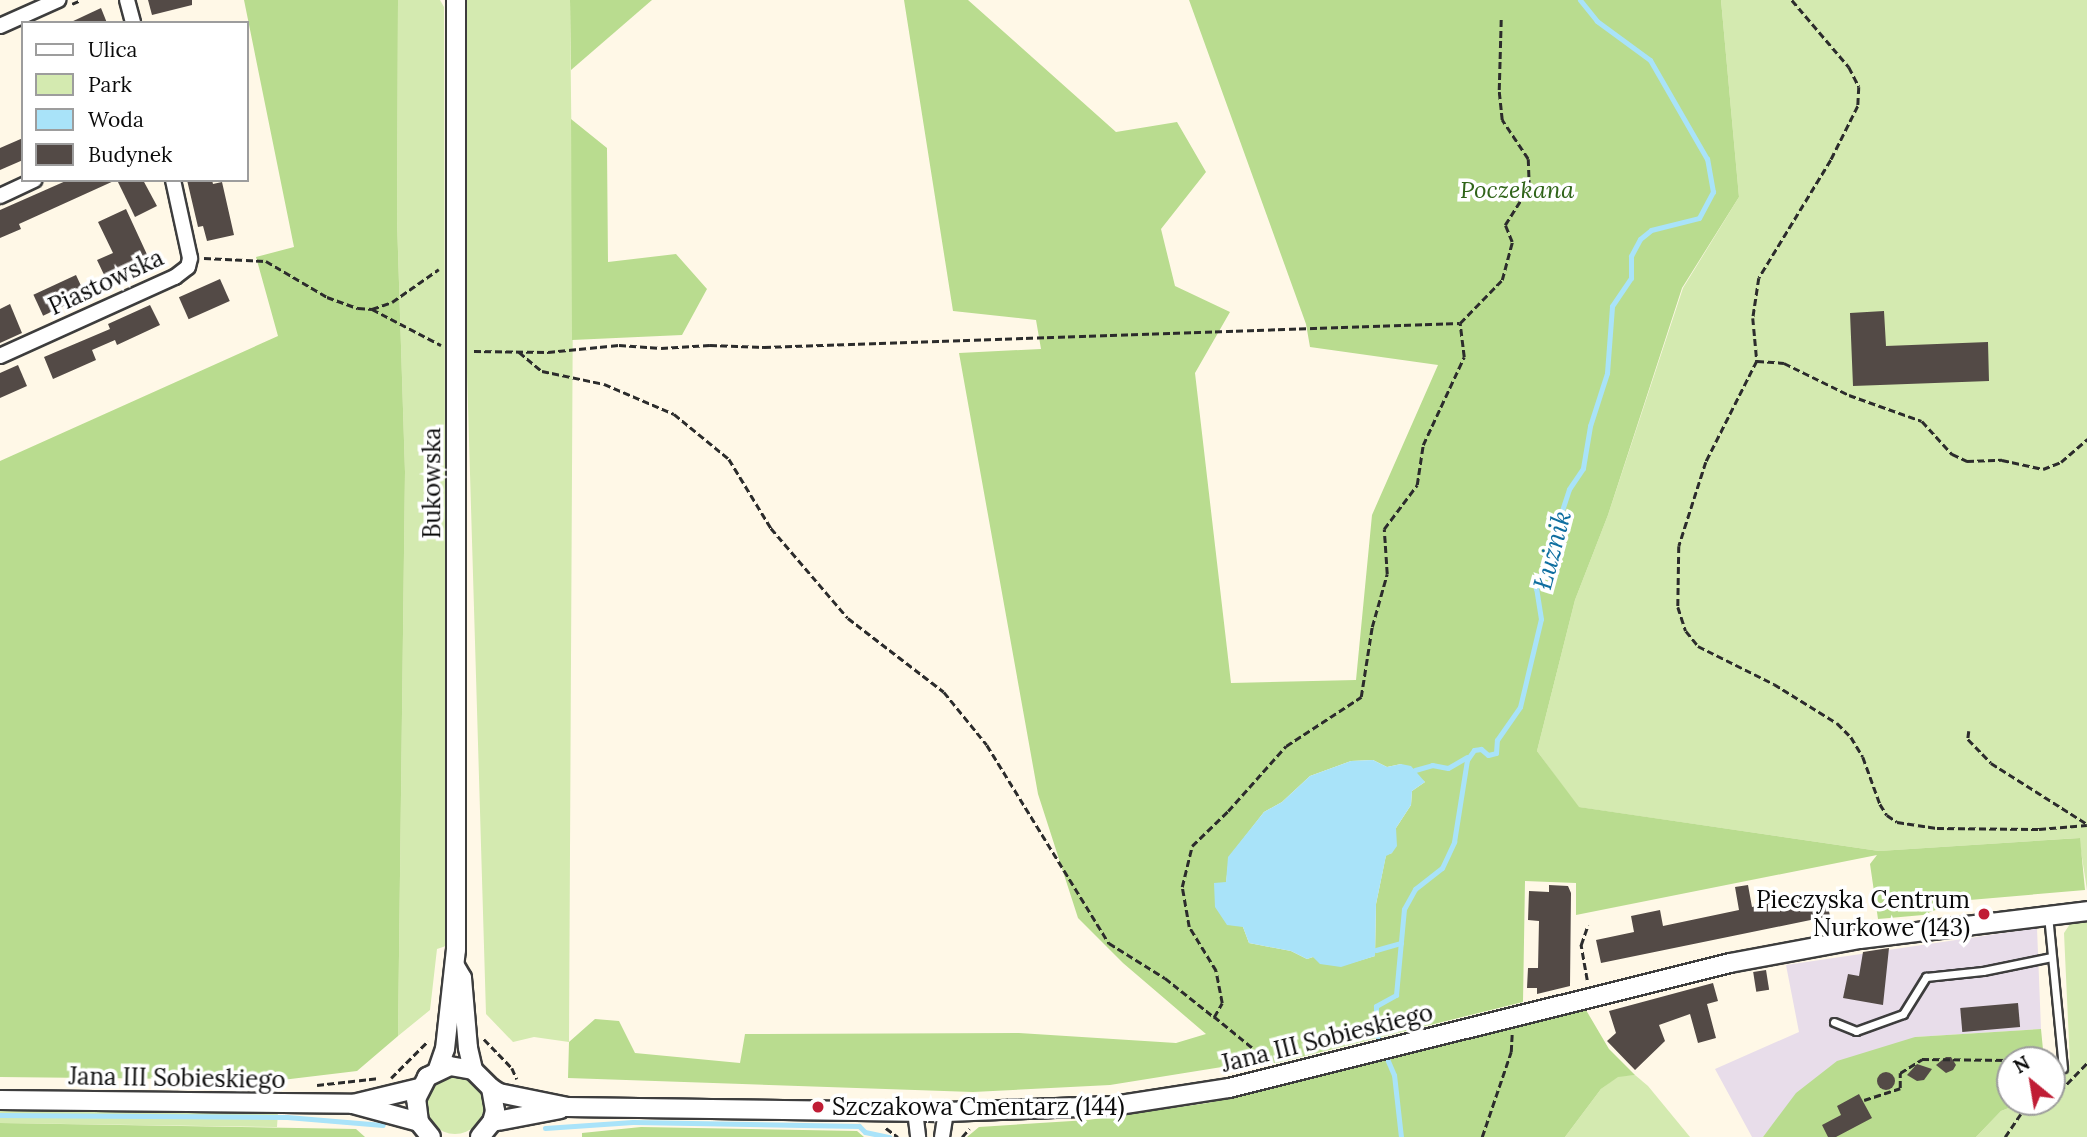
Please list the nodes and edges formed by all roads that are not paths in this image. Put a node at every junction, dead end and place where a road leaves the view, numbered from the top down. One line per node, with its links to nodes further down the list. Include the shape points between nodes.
1 (58, 0): 5 (street)
2 (127, 0): 4 (street)
3 (456, 0): 13 (street, Bukowska)
4 (132, 21)
5 (0, 26)
6 (31, 182): 8 (street)
7 (173, 182): 9 (street, Piastowska, via 188,267)
8 (0, 196)
9 (0, 356)
10 (2087, 911): 11 (street, Jana III Sobieskiego)
11 (2048, 915): 12 (lane); 24 (street, Jana III Sobieskiego, via 1860,939 1730,963 1229,1088 1113,1106)
12 (2052, 957): 14 (lane, via 1926,977 1903,1014 1856,1031); 15 (lane)
13 (455, 966): 16 (street); 17 (street, via 462,978)
14 (1834, 1022)
15 (2061, 1046)
16 (438, 1069): 17 (street); 18 (street)
17 (473, 1070): 19 (street)
18 (419, 1088): 21 (street); 25 (street, via 415,1111)
19 (491, 1088): 22 (street); 26 (street, via 495,1099)
20 (0, 1100): 21 (street, Jana III Sobieskiego)
21 (353, 1104): 25 (street)
22 (567, 1107): 23 (street, Jana III Sobieskiego); 26 (street)
23 (915, 1111): 24 (street, Jana III Sobieskiego); 29 (street)
24 (946, 1112): 30 (street)
25 (419, 1122): 27 (street)
26 (492, 1122): 28 (street)
27 (431, 1137)
28 (480, 1137)
29 (918, 1137)
30 (942, 1137)

